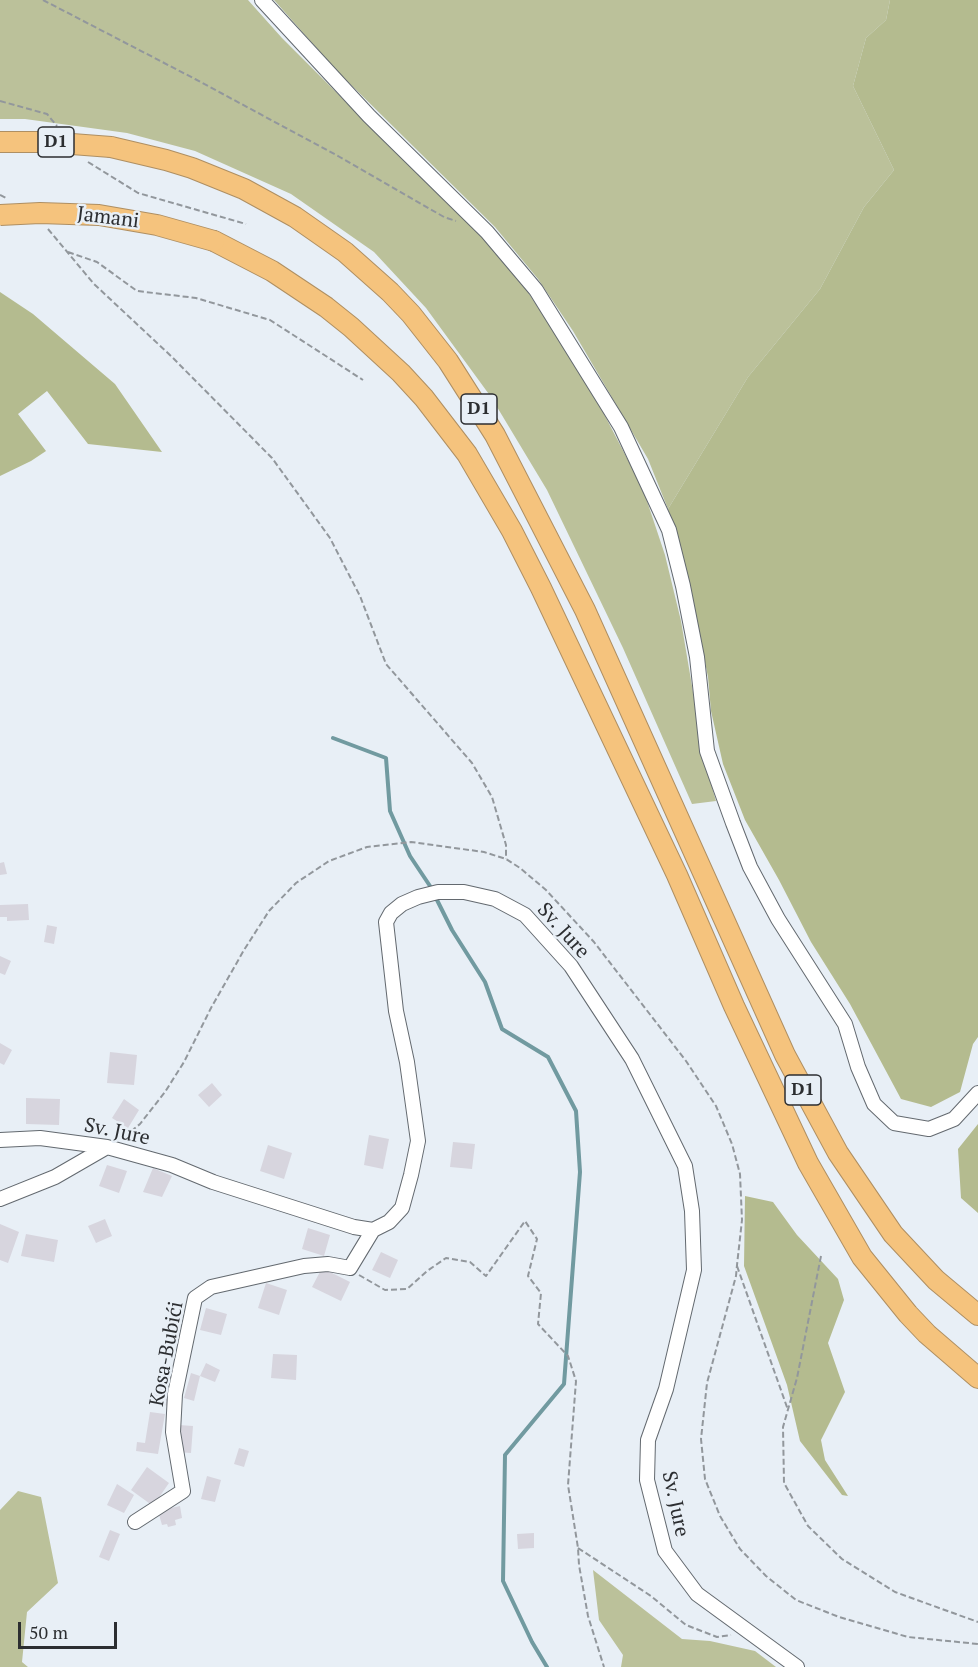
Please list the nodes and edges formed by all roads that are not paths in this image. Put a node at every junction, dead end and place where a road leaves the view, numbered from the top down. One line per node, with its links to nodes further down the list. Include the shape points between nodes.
1 (262, 0): 4 (street, via 369,116 488,232 537,290 621,427 669,530 695,647 707,751 750,867 845,1024 874,1104 894,1123 929,1129 954,1119)
2 (0, 142): 9 (highway, D1, bridge, via 111,147 219,178 296,217 345,252 417,321 495,435 585,610 785,1055 838,1153 893,1234 936,1280)
3 (5, 207): 10 (highway, Jamani / D1, bridge, via 157,225 214,242 272,271 317,301 376,348 416,390 467,454 541,588 808,1163 862,1257 927,1334)
4 (978, 1093)
5 (0, 1140): 6 (street, Sv. Jure, via 40,1138)
6 (107, 1147): 7 (street, via 55,1177); 8 (street, Sv. Jure)
7 (0, 1199)
8 (373, 1230): 11 (street, Kosa-Bubići, via 350,1268 328,1264 304,1266 211,1287 195,1298 175,1394 173,1432 183,1491); 12 (street, Sv. Jure, via 389,1222 402,1208 418,1141 386,922 402,904 431,894 464,892 495,899 525,915 571,966 632,1059 685,1166 692,1211 694,1270 666,1389 648,1440 647,1480 665,1551 697,1594)
9 (978, 1315)
10 (978, 1378)
11 (135, 1522)
12 (797, 1667)

